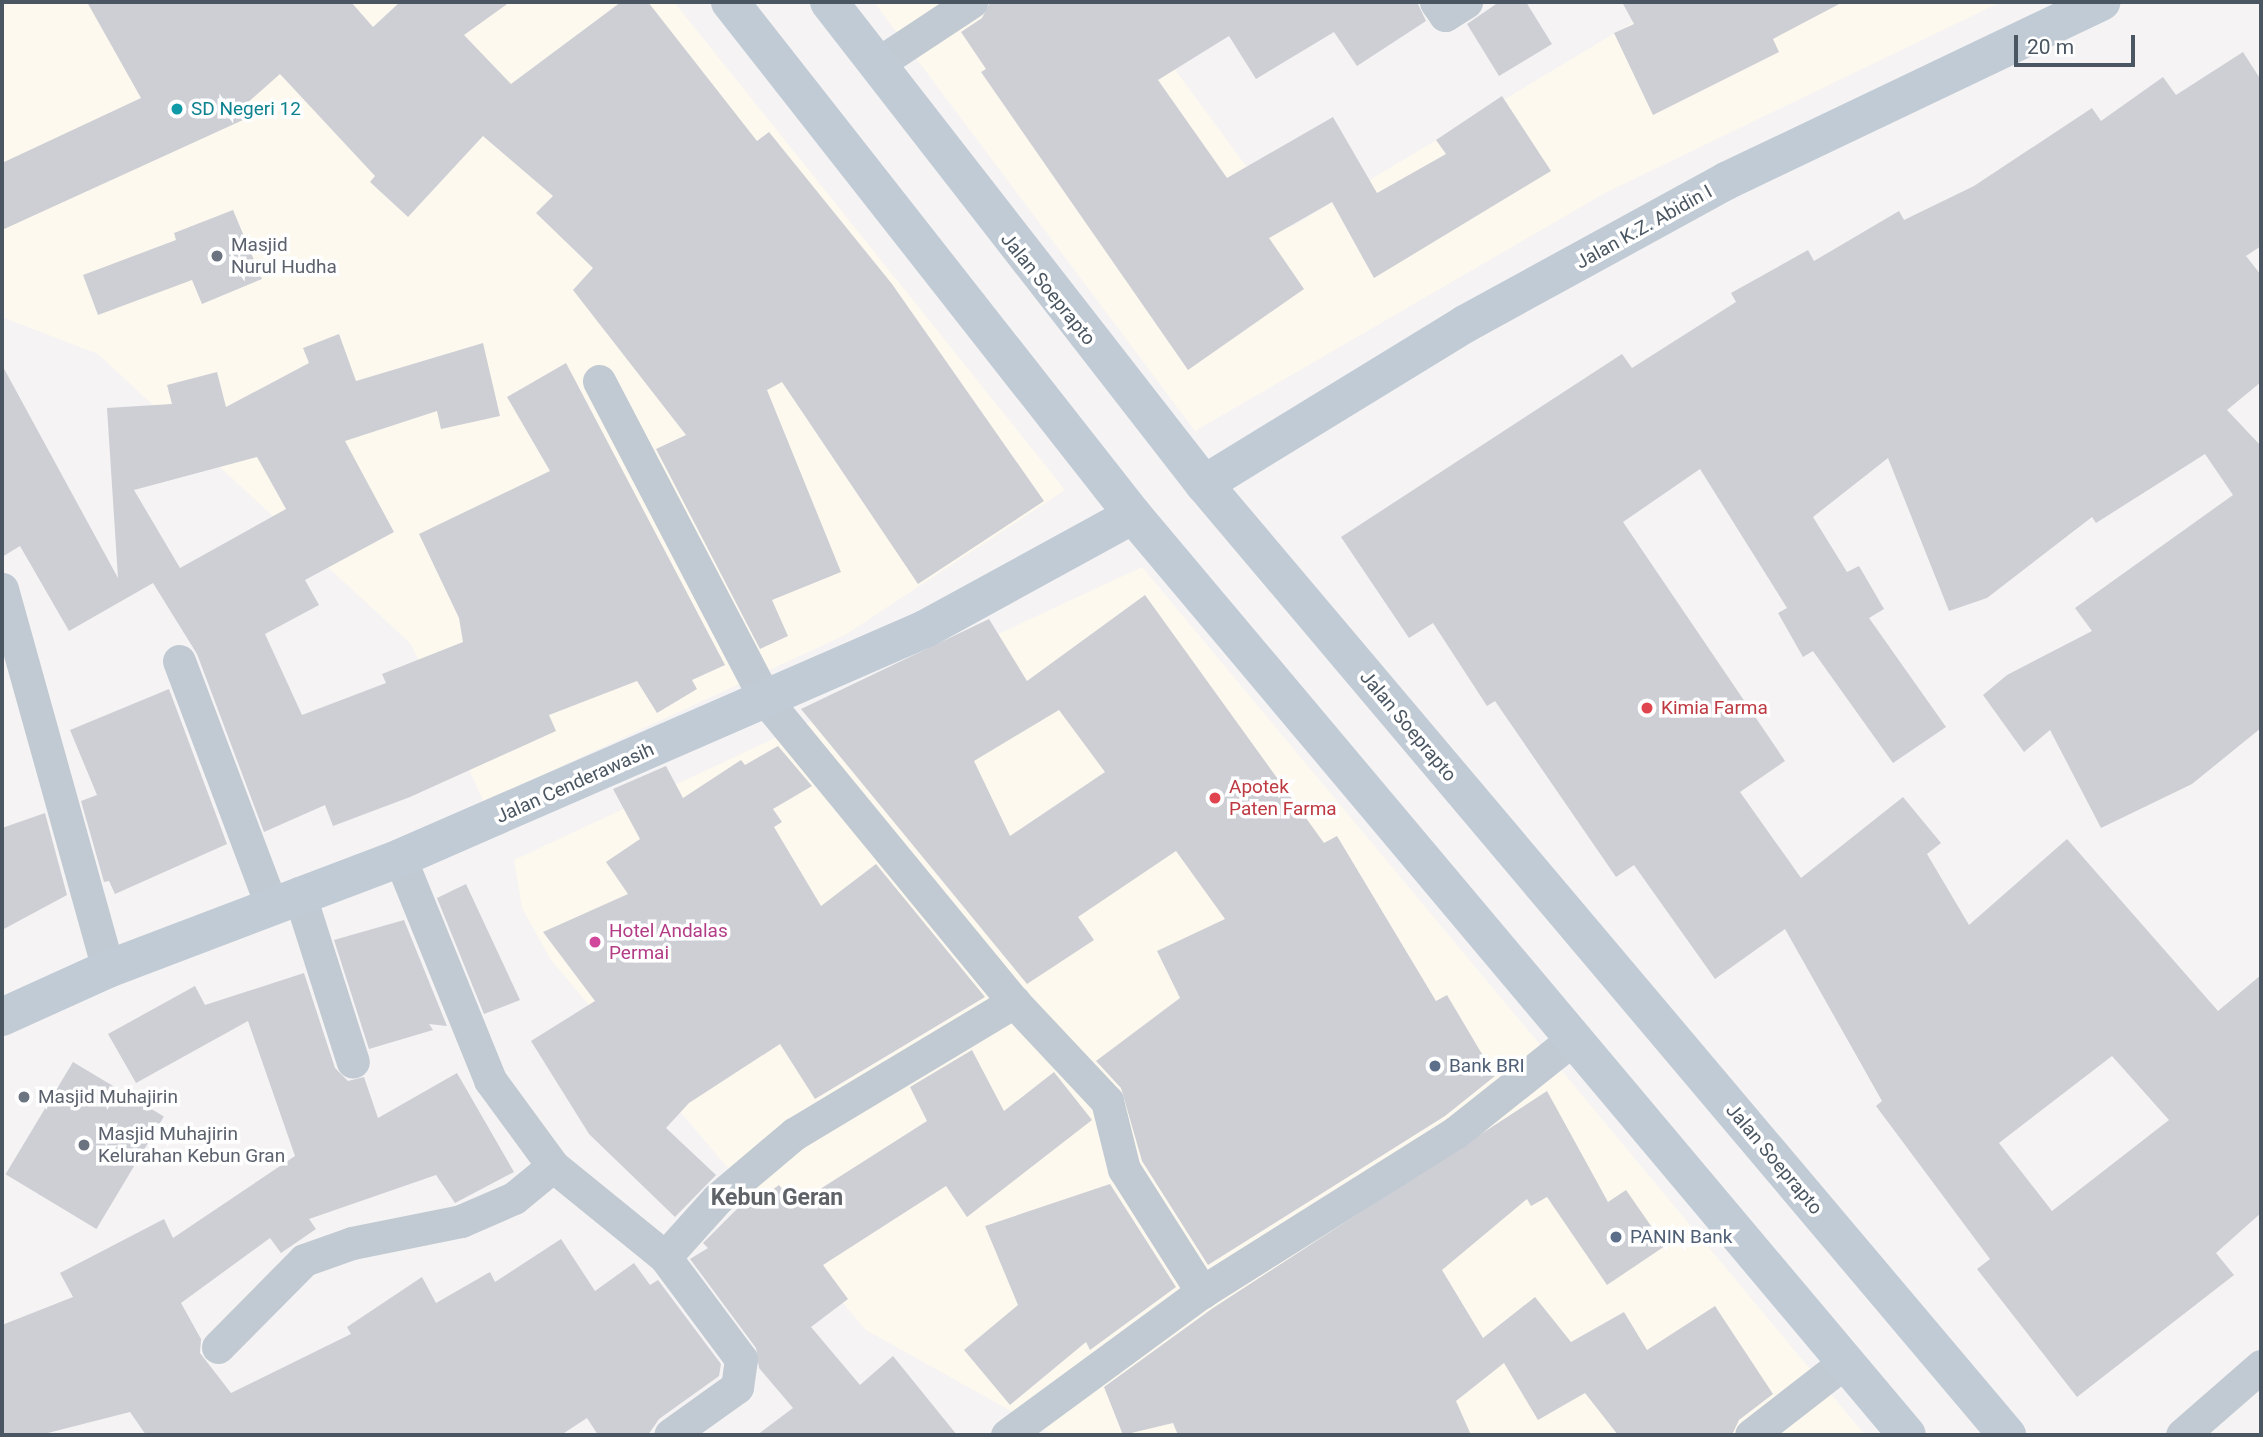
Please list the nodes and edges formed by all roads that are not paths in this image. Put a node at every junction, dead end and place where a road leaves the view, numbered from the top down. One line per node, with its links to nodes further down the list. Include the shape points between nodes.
1 (730, 2): 8 (main road)
2 (829, 2): 5 (main road, Jalan Soeprapto)
3 (971, 2): 5 (street)
4 (2101, 2): 7 (main road, Jalan K.Z. Abidin I, via 1726,181 1465,324)
5 (877, 64): 7 (main road, Jalan Soeprapto)
6 (599, 381): 11 (street)
7 (1204, 484): 29 (main road, Jalan Soeprapto)
8 (1133, 515): 11 (main road, Jalan Cenderawasih, via 925,629); 17 (main road)
9 (2, 589): 14 (street)
10 (179, 662): 13 (street)
11 (765, 699): 12 (main road, Jalan Cenderawasih); 15 (street)
12 (400, 858): 13 (main road, Jalan Cenderawasih); 19 (street, via 490,1080)
13 (285, 899): 14 (main road, Jalan Cenderawasih); 18 (street)
14 (108, 969): 16 (main road, Jalan Cenderawasih)
15 (1014, 1002): 20 (street, via 793,1134 717,1199); 21 (street, via 1107,1101 1124,1169)
16 (2, 1017)
17 (1574, 1038): 21 (street, via 1456,1132); 23 (main road)
18 (353, 1062)
19 (554, 1166): 20 (street); 22 (street, via 514,1198 461,1221 333,1248 304,1260)
20 (665, 1257): 25 (street, via 734,1344 743,1369 737,1387)
21 (1202, 1292): 26 (street)
22 (218, 1347)
23 (1845, 1362): 27 (street); 28 (main road)
24 (2261, 1366): 30 (street)
25 (670, 1435)
26 (1007, 1435)
27 (1751, 1435)
28 (1908, 1435)
29 (2007, 1435)
30 (2182, 1435)

